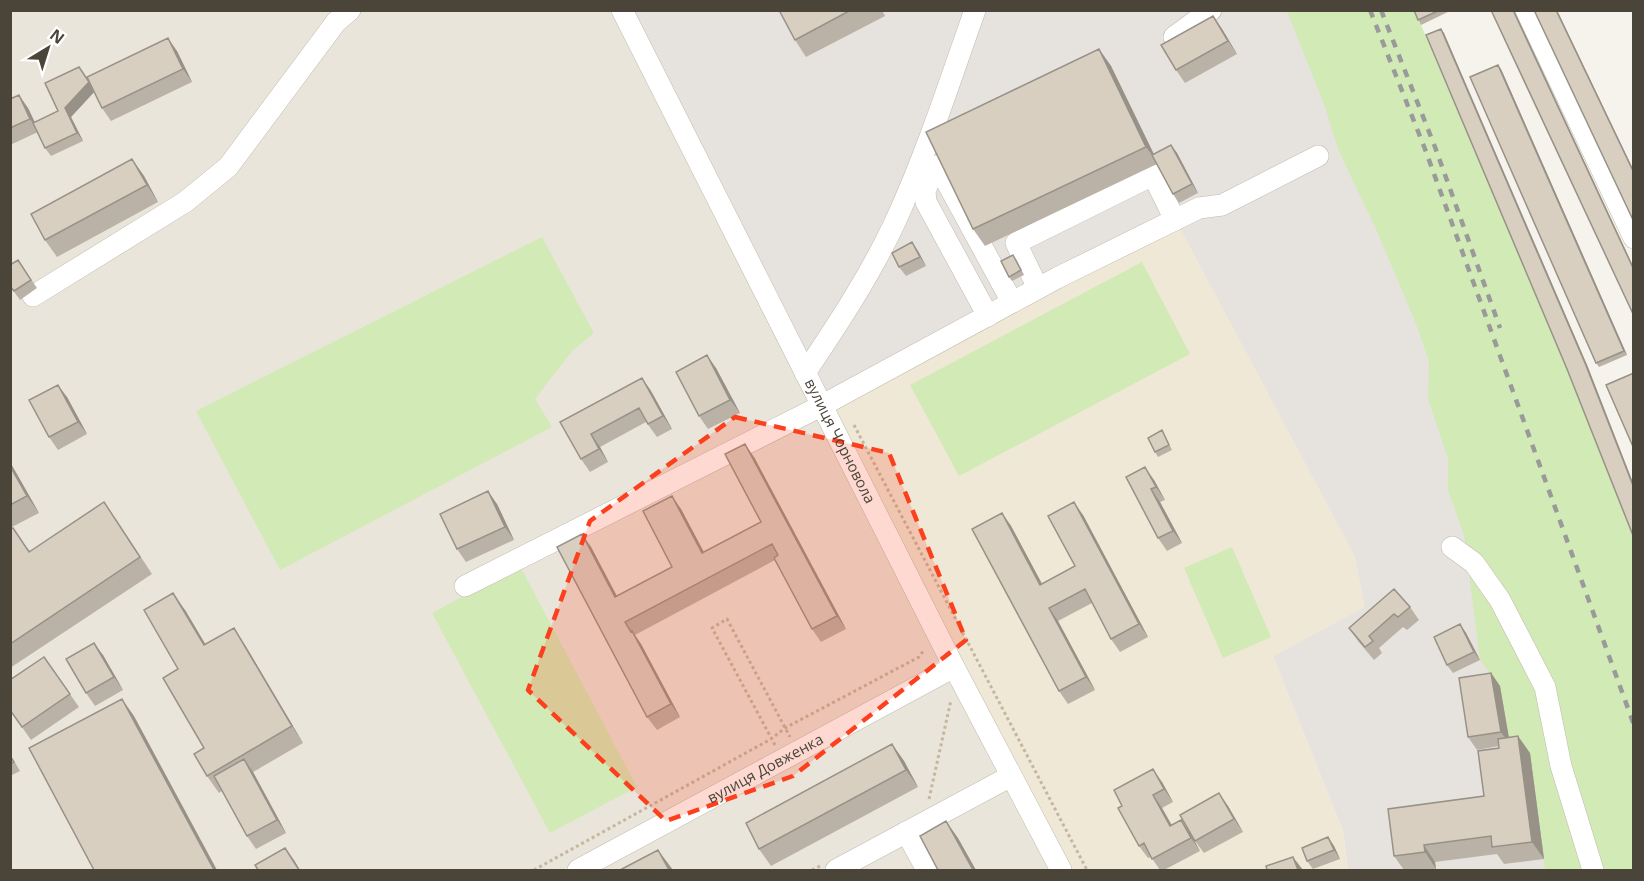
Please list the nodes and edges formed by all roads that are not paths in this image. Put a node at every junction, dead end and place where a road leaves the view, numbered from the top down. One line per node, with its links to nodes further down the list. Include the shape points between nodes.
1 (350, 10): 11 (street, via 336,22 228,167 186,202)
2 (622, 10): 14 (street, вулиця Чорновола)
3 (975, 10): 14 (street, via 896,221 852,302)
4 (1211, 10): 6 (street)
5 (1526, 10): 9 (street)
6 (1174, 37)
7 (1318, 156): 8 (street, via 1222,206 1199,208)
8 (1175, 220): 10 (street); 10 (street, via 1153,176 1016,243)
9 (1634, 238)
10 (1038, 288): 12 (street)
11 (33, 296)
12 (1012, 302): 13 (street); 13 (street, via 938,166 934,166 925,191 926,202)
13 (988, 316): 15 (street)
14 (805, 373): 15 (street, вулиця Чорновола)
15 (830, 401): 17 (street); 18 (street, вулиця Чорновола)
16 (1452, 547): 25 (street, via 1474,563 1500,600 1545,687 1561,766)
17 (465, 586)
18 (954, 667): 19 (street, вулиця Чорновола); 22 (street, вулиця Довженка)
19 (1011, 776): 20 (street); 24 (street, вулиця Чорновола)
20 (915, 828): 21 (street); 23 (street)
21 (841, 869)
22 (578, 870)
23 (927, 870)
24 (1061, 870)
25 (1593, 870)

